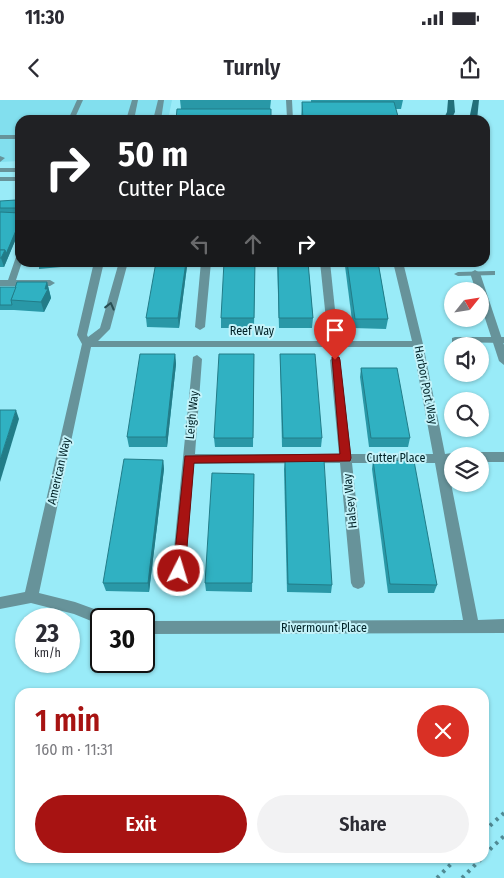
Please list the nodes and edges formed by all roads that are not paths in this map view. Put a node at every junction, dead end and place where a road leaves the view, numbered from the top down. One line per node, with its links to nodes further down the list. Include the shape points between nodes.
1 (80, 100): 7 (lane)
2 (135, 100): 8 (street)
3 (160, 100): 9 (street)
4 (289, 100): 10 (lane)
5 (476, 100): 12 (main road)
6 (451, 101): 11 (main road)
7 (73, 115)
8 (131, 115)
9 (158, 115)
10 (290, 115)
11 (450, 115)
12 (474, 115)
13 (0, 137): 14 (lane)
14 (15, 137)
15 (0, 170): 16 (street)
16 (15, 170)
17 (0, 179): 18 (street)
18 (15, 179)
19 (16, 267): 29 (lane)
20 (98, 267): 34 (street, American Way, via 82,335)
21 (123, 267): 34 (street, one-way to 21, via 105,329)
22 (206, 267): 31 (street)
23 (326, 267): 32 (street)
24 (399, 267): 35 (street, Harbor Port Way)
25 (475, 273): 26 (lane); 27 (lane); 33 (street)
26 (492, 273)
27 (458, 274)
28 (0, 283): 29 (street)
29 (11, 283): 30 (street)
30 (50, 283)
31 (200, 327)
32 (332, 329)
33 (501, 340): 38 (street)
34 (87, 344): 35 (street, Reef Way); 48 (street, American Way)
35 (418, 344): 39 (street, Harbor Port Way)
36 (197, 359): 44 (street, Leigh Way)
37 (335, 360): 42 (street, Halsey Way)
38 (504, 361)
39 (444, 447)
40 (489, 457): 41 (street)
41 (504, 457)
42 (346, 458): 43 (street, Cutter Place); 44 (street, Cutter Place); 46 (street, Halsey Way)
43 (444, 458)
44 (189, 459): 47 (street, Leigh Way)
45 (452, 492): 52 (street, Harbor Port Way)
46 (358, 583)
47 (177, 589)
48 (31, 598): 49 (street); 50 (street)
49 (0, 603)
50 (90, 614)
51 (504, 626): 52 (street, Rivermount Place)
52 (472, 627): 53 (street, Rivermount Place)
53 (155, 628)

